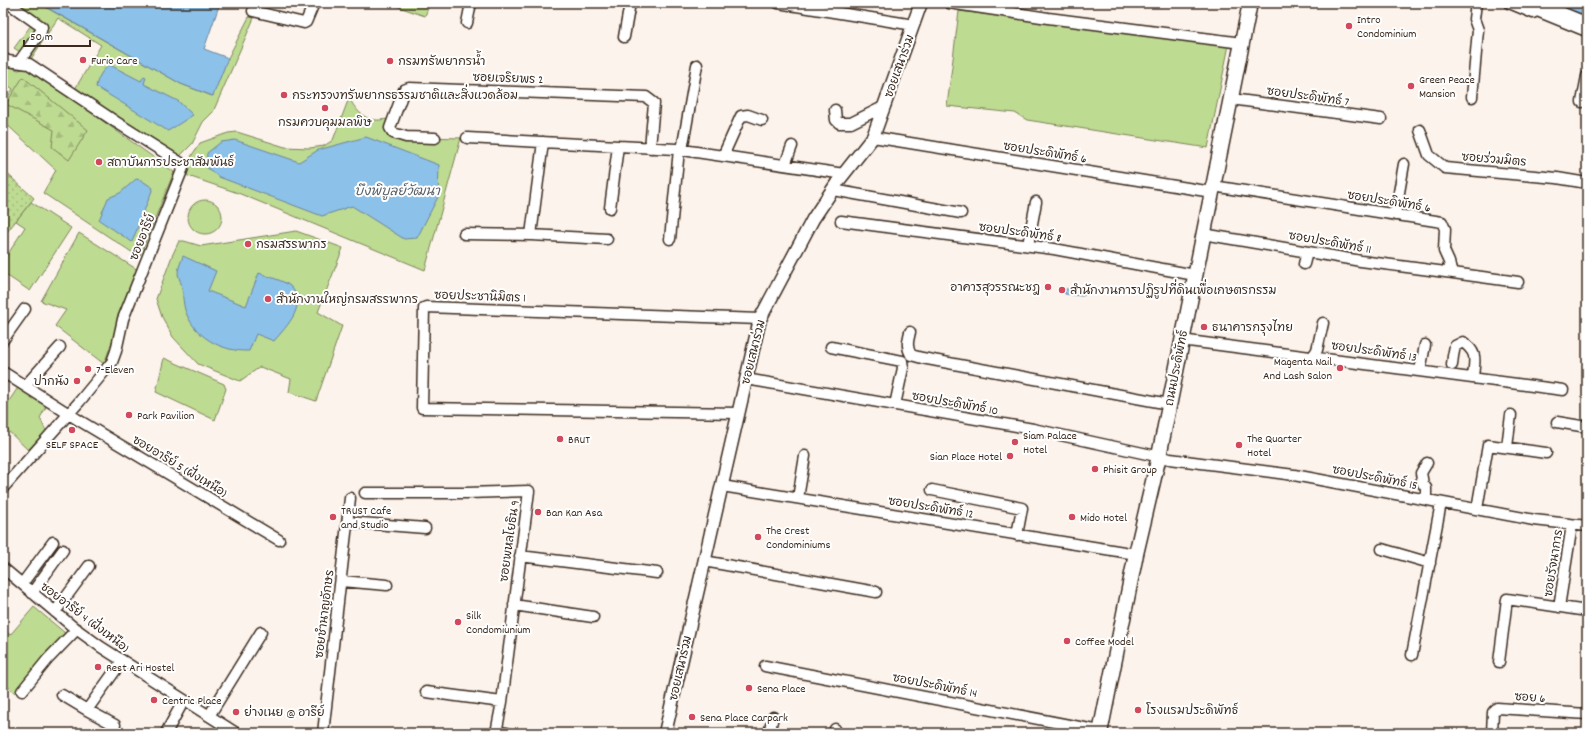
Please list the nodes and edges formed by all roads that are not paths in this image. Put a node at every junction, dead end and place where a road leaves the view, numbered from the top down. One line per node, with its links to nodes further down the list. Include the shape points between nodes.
1 (8, 3): 20 (street, via 42,27)
2 (314, 3): 12 (street, via 304,23)
3 (471, 3): 13 (street)
4 (630, 3): 17 (street)
5 (778, 3): 14 (street)
6 (921, 3): 14 (street, ซอยเสนาร่วม)
7 (949, 3): 18 (street)
8 (1250, 3): 18 (main road, ถนนประดิพัทธ์)
9 (1476, 3): 23 (street, via 1474,19 1478,30)
10 (1509, 3): 16 (street)
11 (1528, 3): 15 (highway)
12 (253, 11)
13 (467, 23)
14 (914, 25): 26 (street, ซอยเสนาร่วม)
15 (1587, 27)
16 (1587, 34)
17 (624, 37)
18 (1242, 43): 24 (main road, ถนนประดิพัทธ์)
19 (3, 58): 20 (street, ซอยอารีย์)
20 (19, 62): 82 (street, ซอยอารีย์, via 32,66 182,163 183,168 123,319 112,362)
21 (697, 65): 38 (street)
22 (1587, 76): 25 (street)
23 (1472, 97)
24 (1231, 99): 28 (street, ซอยประดิพัทธ์ 7); 44 (main road, ถนนประดิพัทธ์)
25 (1582, 102)
26 (884, 106): 27 (street, via 846,124 836,120); 31 (street, ซอยเสนาร่วม)
27 (835, 110)
28 (1381, 119)
29 (762, 120): 39 (street, via 741,116)
30 (1420, 130): 43 (street, ซอยร่วมมิตร, via 1429,155 1445,168)
31 (873, 137): 42 (street, ซอยเสนาร่วม); 44 (street, ซอยประดิพัทธ์ 6)
32 (435, 138): 37 (street, ซอยเจริยพร 2, via 406,137 393,133 390,128 404,90 409,88 646,97 654,103)
33 (467, 138): 34 (street)
34 (543, 142): 35 (street); 53 (street)
35 (618, 146): 37 (street); 47 (street)
36 (792, 146): 41 (street)
37 (650, 148): 38 (street)
38 (680, 150): 39 (street); 55 (street)
39 (723, 156): 41 (street)
40 (1404, 164): 49 (street)
41 (785, 165): 42 (street)
42 (844, 174): 45 (street, ซอยเสนาร่วม)
43 (1587, 183)
44 (1212, 189): 49 (street, ซอยประดิพัทธ์ 6); 52 (main road, ถนนประดิพัทธ์)
45 (833, 190): 48 (street); 63 (street, ซอยเสนาร่วม, via 813,219)
46 (1036, 202): 56 (street)
47 (610, 208)
48 (961, 213)
49 (1395, 215): 59 (street, ซอยประดิพัทธ์ 6, via 1442,222 1445,229 1444,250)
50 (841, 221): 56 (street, ซอยประดิพัทธ์ 8)
51 (464, 234): 53 (street)
52 (1203, 234): 57 (street, ซอยประดิพัทธ์ 11); 60 (main road, ถนนประดิพัทธ์)
53 (531, 235): 54 (street)
54 (606, 239)
55 (670, 239)
56 (1028, 245): 60 (street, ซอยประดิพัทธ์ 8)
57 (1307, 252): 58 (street); 59 (street, ซอยประดิพัทธ์ 11)
58 (1304, 264)
59 (1453, 273): 61 (street)
60 (1195, 275): 67 (main road, ถนนประดิพัทธ์)
61 (1518, 282)
62 (25, 309): 66 (street)
63 (760, 319): 76 (street, ซอยเสนาร่วม); 81 (street, ซอยประชานิมิตร 1, via 424,308 422,408)
64 (1323, 323): 71 (street, via 1317,350)
65 (910, 332): 79 (street, via 908,350 922,358)
66 (3, 340)
67 (1181, 340): 71 (street, ซอยประดิพัทธ์ 13); 79 (main road, ถนนประดิพัทธ์)
68 (1425, 345): 73 (street)
69 (60, 347): 77 (street)
70 (831, 347): 80 (street, via 902,361 903,368)
71 (1313, 356): 73 (street, ซอยประดิพัทธ์ 13)
72 (1452, 365): 75 (street, via 1456,346 1464,342 1475,354)
73 (1420, 371): 75 (street, ซอยประดิพัทธ์ 13)
74 (3, 372): 77 (street, ซอยอารีย์ 5 (ฝั่งเหนือ))
75 (1473, 378): 78 (street, ซอยประดิพัทธ์ 13)
76 (746, 379): 80 (street, ซอยประดิพัทธ์ 10); 81 (street, ซอยเสนาร่วม)
77 (25, 386): 82 (street, ซอยอารีย์ 5 (ฝั่งเหนือ))
78 (1563, 390)
79 (1169, 404): 89 (main road, ถนนประดิพัทธ์)
80 (895, 405): 89 (street, ซอยประดิพัทธ์ 10)
81 (738, 413): 91 (street, ซอยเสนาร่วม)
82 (69, 414): 92 (street, ซอยอารีย์); 105 (street, ซอยอารีย์ 5 (ฝั่งเหนือ))
83 (1511, 415): 86 (street)
84 (1557, 422): 85 (street)
85 (1587, 427)
86 (1507, 448): 87 (street); 99 (street, via 1488,445)
87 (1546, 453)
88 (805, 456): 96 (street)
89 (1159, 456): 97 (street, ซอยประดิพัทธ์ 15, via 1294,475); 109 (main road, ถนนประดิพัทธ์)
90 (1427, 463): 97 (street, via 1421,473 1426,488)
91 (722, 486): 96 (street, ซอยประดิพัทธ์ 12); 111 (street, ซอยเสนาร่วม)
92 (3, 488)
93 (932, 490): 104 (street, via 1022,508)
94 (365, 493): 110 (street, ซอยพหลโยธิน 9, via 529,491)
95 (350, 498): 100 (street, ซอยชำนาญอักษร)
96 (798, 498): 104 (street, ซอยประดิพัทธ์ 12)
97 (1426, 500): 98 (street, ซอยประดิพัทธ์ 15)
98 (1441, 503): 99 (street, ซอยประดิพัทธ์ 15); 112 (street)
99 (1477, 509): 101 (street, ซอยประดิพัทธ์ 15)
100 (348, 522): 103 (street); 116 (street, ซอยชำนาญอักษร)
101 (1572, 524): 102 (street, ซอยประดิพัทธ์ 15); 122 (street, ซอยรัจนาการ)
102 (1587, 526)
103 (425, 528)
104 (1017, 535): 109 (street, ซอยประดิพัทธ์ 12)
105 (279, 540)
106 (53, 542): 117 (street)
107 (1382, 549): 112 (street)
108 (63, 550): 120 (street)
109 (1136, 554): 144 (main road, ถนนประดิพัทธ์)
110 (520, 556): 115 (street); 121 (street, ซอยพหลโยธิน 9)
111 (704, 561): 119 (street); 147 (street, ซอยเสนาร่วม)
112 (1430, 562): 128 (street)
113 (89, 566): 124 (street)
114 (3, 568): 117 (street, ซอยอารีย์ 4 (ฝั่งเหนือ))
115 (657, 573)
116 (341, 581): 118 (street); 146 (street, ซอยชำนาญอักษร)
117 (22, 584): 120 (street, ซอยอารีย์ 4 (ฝั่งเหนือ))
118 (387, 585)
119 (876, 592)
120 (32, 593): 124 (street, ซอยอารีย์ 4 (ฝั่งเหนือ))
121 (514, 605): 125 (street); 136 (street, ซอยพหลโยธิน 9)
122 (1559, 606): 123 (street, ซอยรัจนาการ); 130 (street, ซอยรัจนาการ, via 1507,599)
123 (1587, 611)
124 (56, 612): 126 (street, ซอยอารีย์ 4 (ฝั่งเหนือ))
125 (593, 617)
126 (76, 629): 129 (street, ซอยอารีย์ 4 (ฝั่งเหนือ)); 132 (street)
127 (261, 632): 139 (street)
128 (1412, 655)
129 (122, 661): 135 (street, ซอยอารีย์ 4 (ฝั่งเหนือ)); 137 (street)
130 (1499, 662)
131 (765, 666): 144 (street, ซอยประดิพัทธ์ 14)
132 (22, 691)
133 (426, 692): 136 (street)
134 (62, 695): 137 (street)
135 (184, 700): 139 (street, ซอยอารีย์ 4 (ฝั่งเหนือ)); 142 (street)
136 (502, 702): 143 (street, ซอยพหลโยธิน 9)
137 (87, 710): 141 (street)
138 (1587, 714): 149 (street, ซอย 6, via 1497,708 1493,712)
139 (209, 716): 145 (street, ซอยอารีย์ 4 (ฝั่งเหนือ))
140 (773, 717): 148 (street)
141 (115, 725)
142 (167, 731)
143 (500, 732)
144 (1100, 732)
145 (236, 733)
146 (323, 733)
147 (665, 733)
148 (770, 733)
149 (1492, 733)

